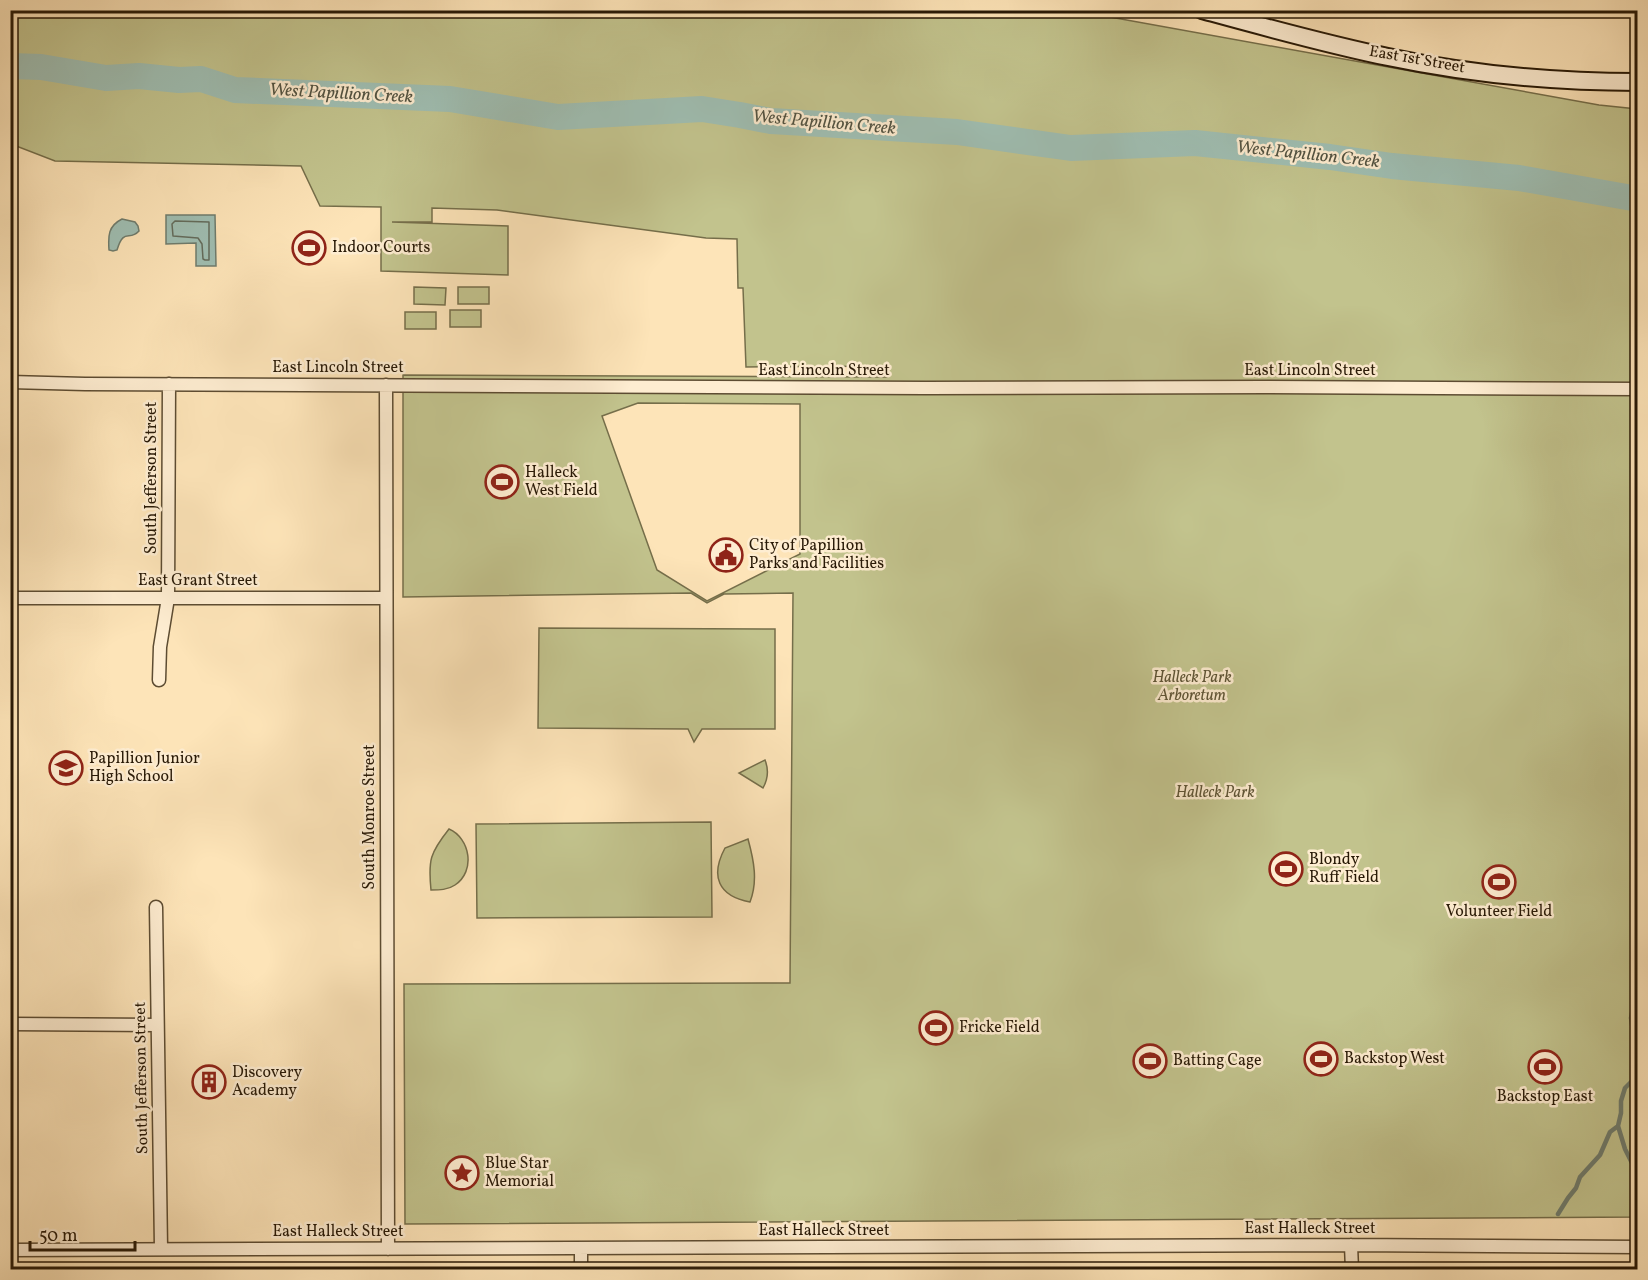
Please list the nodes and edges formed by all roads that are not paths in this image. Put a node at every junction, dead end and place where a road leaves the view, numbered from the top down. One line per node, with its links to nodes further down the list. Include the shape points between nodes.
1 (1202, 10): 2 (main road, East 1st Street, via 1293,35 1439,66 1532,77)
2 (1638, 82)
3 (10, 382): 4 (street, East Lincoln Street)
4 (169, 384): 5 (street, East Lincoln Street); 8 (street, South Jefferson Street)
5 (386, 385): 6 (street, East Lincoln Street); 9 (street, South Monroe Street)
6 (1638, 389)
7 (10, 598): 8 (street, East Grant Street)
8 (168, 598): 9 (street, East Grant Street); 10 (street, South Jefferson Street)
9 (386, 598): 18 (street, South Monroe Street)
10 (159, 680)
11 (156, 907): 13 (street, South Jefferson Street)
12 (10, 1024): 13 (street)
13 (157, 1025): 16 (street, South Jefferson Street)
14 (1351, 1245): 15 (street, East Halleck Street); 17 (street, East Halleck Street); 21 (street)
15 (1638, 1247)
16 (161, 1248): 18 (street, East Halleck Street); 19 (street, East Halleck Street)
17 (581, 1248): 18 (street, East Halleck Street); 20 (street)
18 (388, 1249)
19 (10, 1250)
20 (581, 1269)
21 (1352, 1269)

